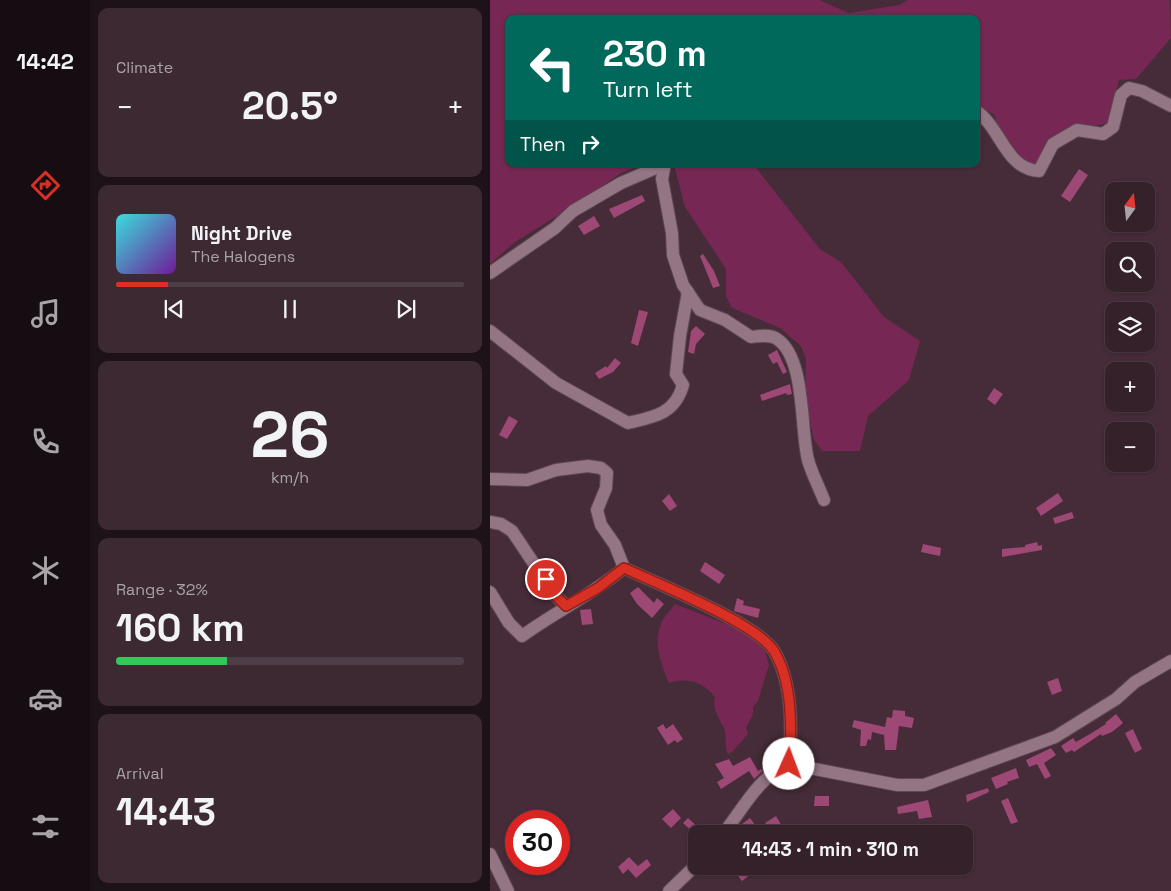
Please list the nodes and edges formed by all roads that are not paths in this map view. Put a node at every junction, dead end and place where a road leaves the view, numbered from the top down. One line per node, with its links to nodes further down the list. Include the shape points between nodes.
1 (1171, 106): 2 (street, via 1129,88 1121,95 1113,127 1103,134 1077,130 1053,144 1039,171 1028,170 1014,160 988,120)
2 (980, 114)
3 (658, 167): 5 (street, via 621,183 573,211)
4 (664, 167): 6 (street, via 662,179 673,255)
5 (490, 274)
6 (688, 292): 7 (street, via 676,374 683,385 679,399 669,409 628,423 556,383); 9 (street, via 700,310 725,320 751,337 777,338 787,349 794,367 808,459)
7 (490, 331)
8 (490, 479): 11 (street, via 527,480 556,470 588,466 602,468 607,473 606,488 597,510 601,525 615,545)
9 (824, 500)
10 (490, 522): 13 (street, via 512,531)
11 (624, 568): 13 (street); 15 (street, via 750,628 774,650 784,674 788,700)
12 (490, 592): 13 (street, via 509,623 522,636)
13 (566, 606)
14 (1171, 661): 15 (street, via 1054,737 924,785 897,785)
15 (789, 764): 16 (street, via 765,778)
16 (730, 825)
17 (490, 854): 19 (street)
18 (688, 873): 20 (street)
19 (508, 891)
20 (669, 891)

